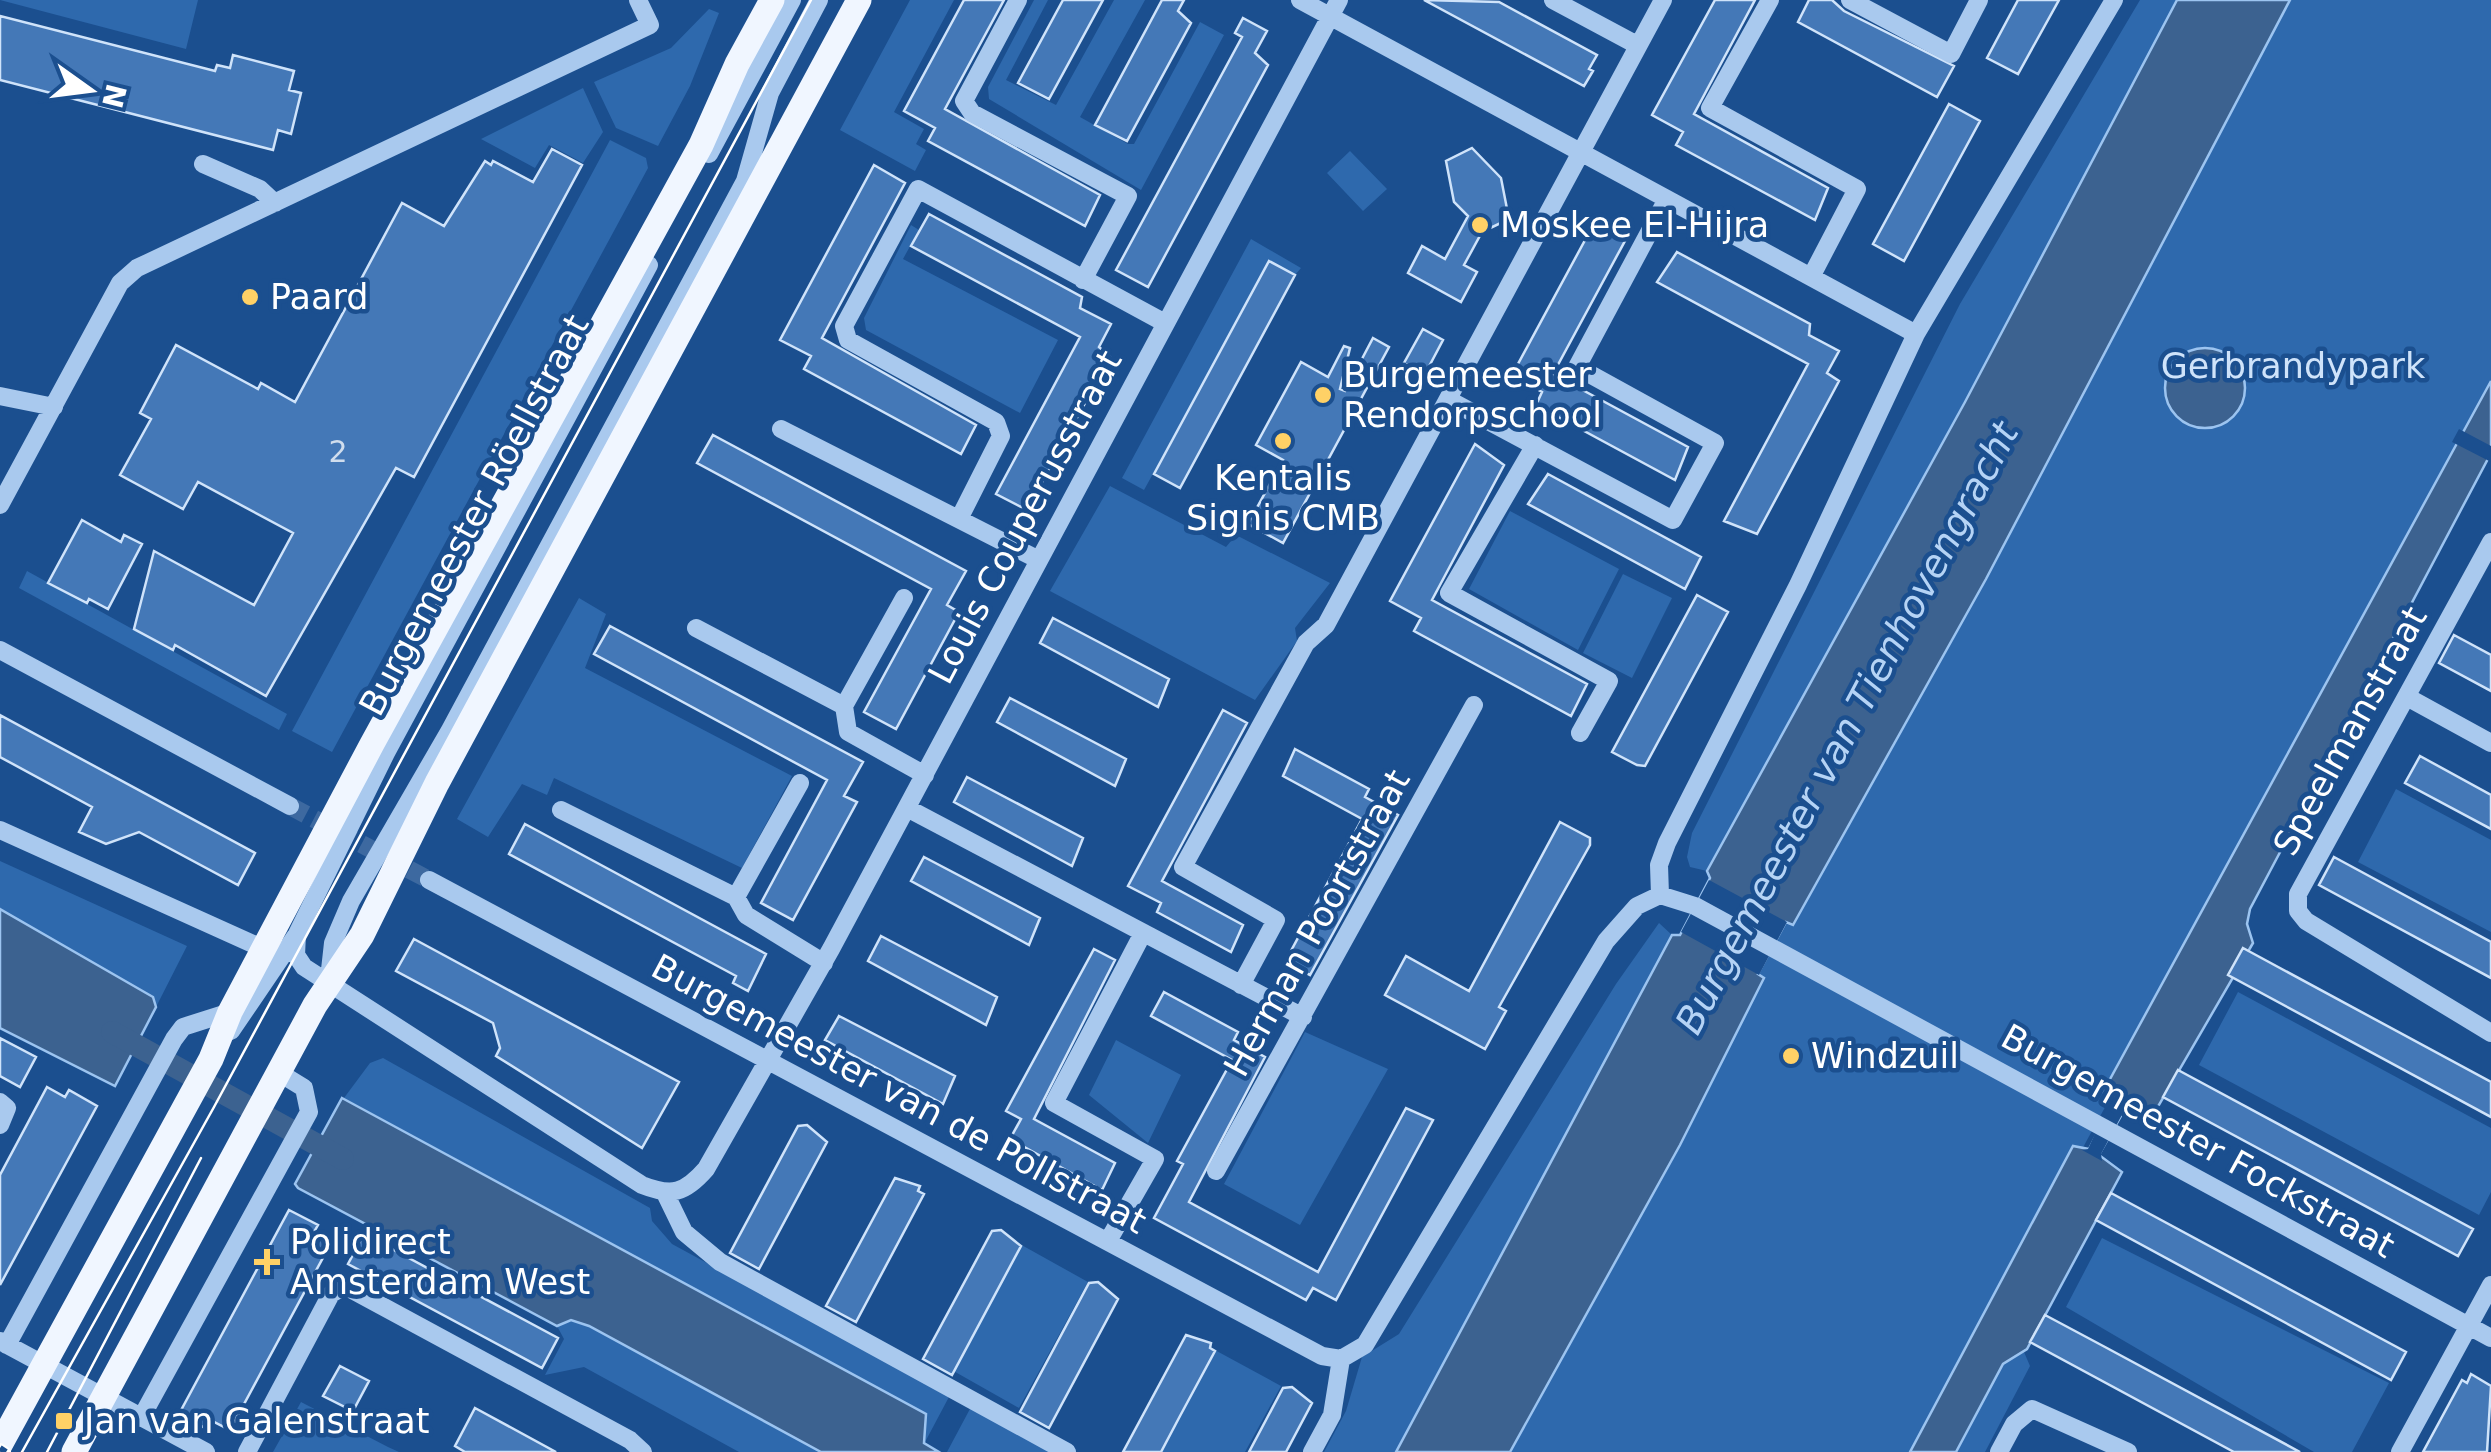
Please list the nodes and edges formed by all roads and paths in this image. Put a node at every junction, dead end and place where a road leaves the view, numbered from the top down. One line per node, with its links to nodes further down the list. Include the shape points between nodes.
1 (638, 0): 20 (street, via 650,25)
2 (772, 0): 53 (main road, Burgemeester Röellstraat, via 701,145)
3 (792, 0): 52 (street, Burgemeester Röellstraat, via 386,753)
4 (819, 0): 55 (street, via 770,92 745,181 351,901 333,944)
5 (859, 0): 55 (main road, via 437,783 362,935)
6 (1018, 0): 22 (street, via 964,100 972,113 1128,196)
7 (1300, 0): 15 (street)
8 (1554, 0): 14 (street)
9 (1663, 0): 16 (street)
10 (1770, 0): 21 (street, via 1710,108 1856,189)
11 (1850, 0): 12 (street, via 1952,54)
12 (1979, 0)
13 (2114, 0): 24 (street)
14 (1575, 5): 16 (street)
15 (1335, 8): 17 (street); 23 (street, Louis Couperusstraat)
16 (1638, 45): 17 (street)
17 (1581, 152): 19 (street); 26 (street)
18 (204, 164): 20 (street)
19 (1667, 200): 21 (street); 29 (street, via 1577,367 1716,444 1672,520)
20 (276, 203): 27 (street, via 137,268 120,284)
21 (1811, 277): 24 (street)
22 (1084, 280): 23 (street); 31 (street, via 918,189 844,326 848,340 996,422 1001,436)
23 (1165, 323): 33 (street, Louis Couperusstraat)
24 (1916, 334): 49 (street, via 1667,843)
25 (0, 396): 27 (street)
26 (1449, 400): 29 (street); 56 (street, via 1183,867 1276,920)
27 (54, 406): 30 (street)
28 (781, 429): 31 (street)
29 (1534, 445): 40 (street, via 1450,593 1609,681)
30 (0, 505)
31 (959, 519): 33 (street)
32 (2491, 542): 37 (street, Speelmanstraat)
33 (1038, 560): 42 (street, Louis Couperusstraat)
34 (904, 598): 39 (street)
35 (696, 628): 39 (street)
36 (0, 650): 44 (street)
37 (2407, 697): 41 (street); 59 (street, Speelmanstraat, via 2298,894 2298,911)
38 (1474, 705): 58 (street, Herman Poortstraat)
39 (844, 706): 42 (street, via 848,732)
40 (1580, 732)
41 (2491, 743)
42 (925, 774): 45 (street, Louis Couperusstraat)
43 (800, 783): 50 (street)
44 (290, 806)
45 (907, 808): 51 (street); 54 (street, Louis Couperusstraat)
46 (561, 810): 50 (street)
47 (0, 830): 53 (street)
48 (429, 880): 61 (street, Burgemeester van de Pollstraat)
49 (1660, 895): 69 (street, Burgemeester Fockstraat, via 1695,906); 72 (street, via 1636,906 1606,941 1365,1344)
50 (736, 897): 54 (street, via 746,915)
51 (1144, 933): 56 (street); 67 (street, via 1054,1103 1155,1159)
52 (297, 934): 55 (street, via 296,955); 60 (street, Burgemeester Röellstraat)
53 (264, 949): 57 (main road, Burgemeester Röellstraat)
54 (824, 962): 61 (street, Louis Couperusstraat)
55 (329, 984): 62 (main road); 66 (street)
56 (1241, 985): 58 (street)
57 (230, 1012): 60 (main road, Burgemeester Röellstraat); 71 (street, via 184,1027 174,1039)
58 (1304, 1017): 65 (street, Herman Poortstraat)
59 (2491, 1033)
60 (211, 1059): 73 (main road, Burgemeester Röellstraat)
61 (766, 1062): 66 (street, Louis Couperusstraat, via 706,1169 689,1188); 67 (street, Burgemeester van de Pollstraat)
62 (273, 1081): 74 (main road); 75 (street, via 304,1088 310,1112)
63 (0, 1102): 64 (street, via 7,1108)
64 (0, 1125)
65 (1216, 1171)
66 (666, 1195): 81 (street, via 684,1232 720,1262)
67 (1108, 1241): 72 (street, Burgemeester van de Pollstraat, via 1322,1356)
68 (2487, 1292): 69 (street)
69 (2469, 1326): 70 (street, Burgemeester Fockstraat); 85 (street)
70 (2491, 1338)
71 (4, 1343): 73 (street)
72 (1341, 1359): 82 (street, via 1332,1416)
73 (45, 1363): 74 (street); 76 (main road, Burgemeester Röellstraat)
74 (104, 1396): 75 (street); 77 (main road)
75 (141, 1418): 78 (street)
76 (2, 1441)
77 (74, 1452)
78 (206, 1452)
79 (247, 1452): 80 (street, via 339,1286)
80 (644, 1452)
81 (1067, 1452)
82 (1312, 1452)
83 (1999, 1452): 84 (street, via 2014,1424 2032,1409)
84 (2128, 1452)
85 (2400, 1452)

